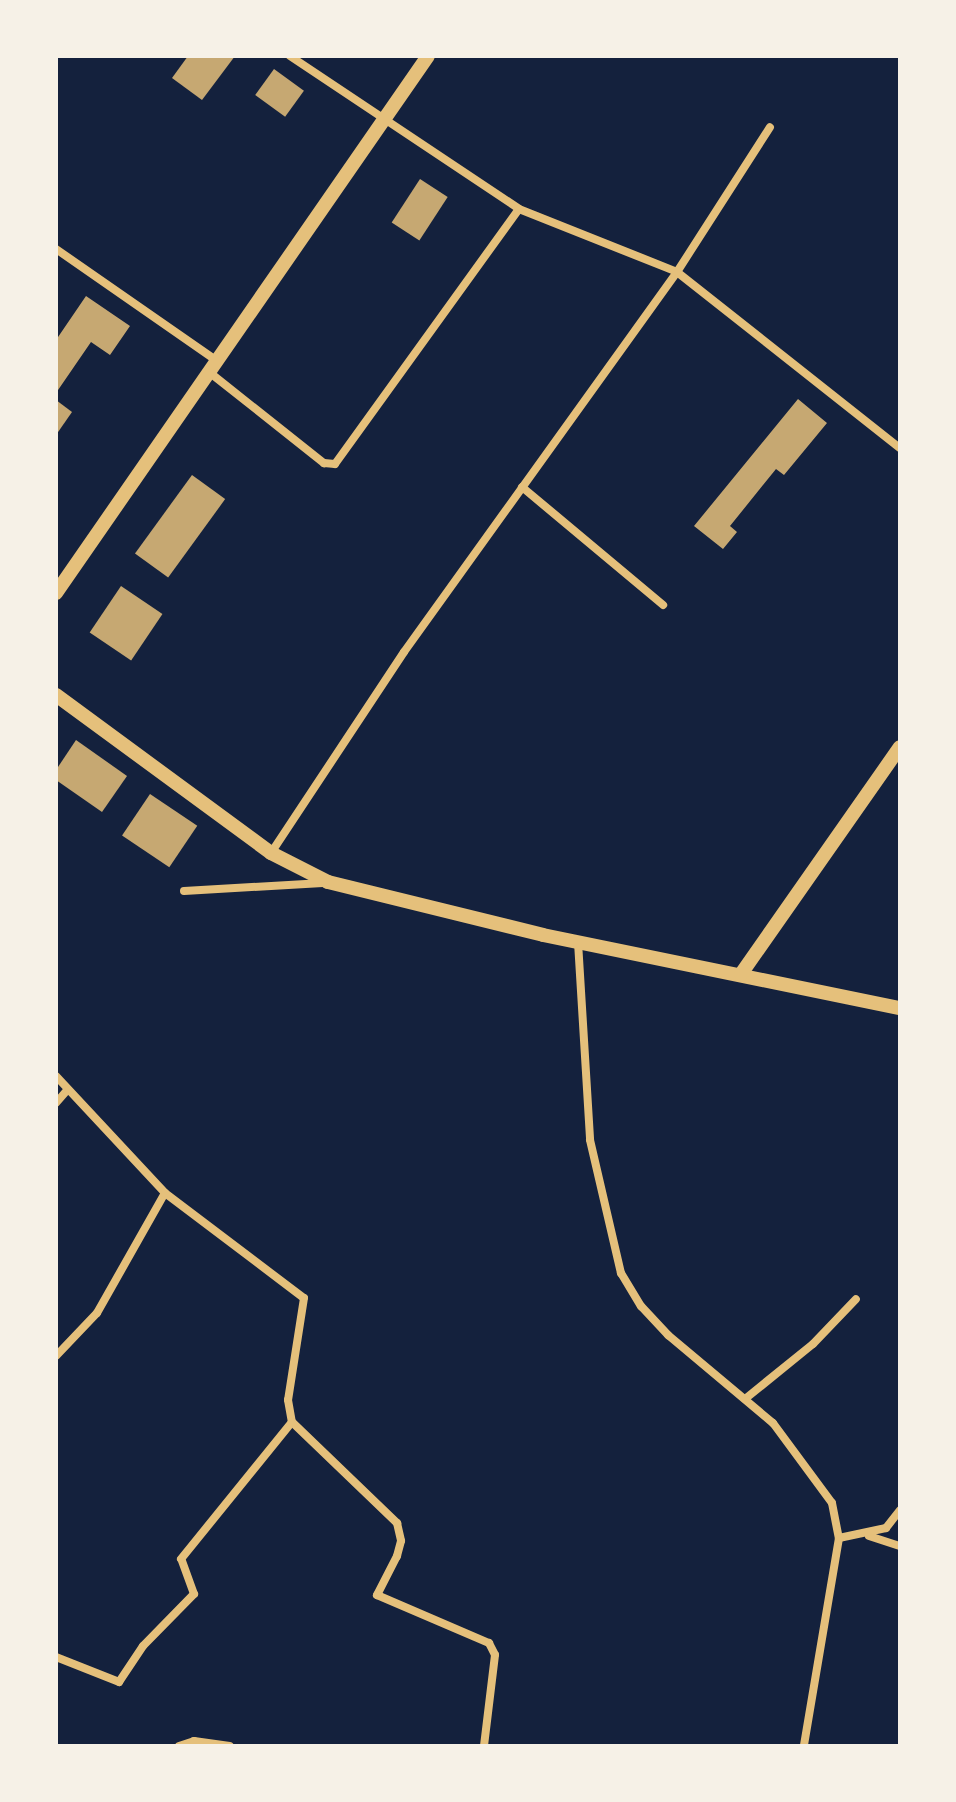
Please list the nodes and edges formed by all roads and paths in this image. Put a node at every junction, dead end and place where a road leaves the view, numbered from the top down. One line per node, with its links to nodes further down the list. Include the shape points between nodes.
1 (290, 56): 3 (street)
2 (428, 56): 3 (main road)
3 (383, 121): 5 (street); 8 (main road)
4 (770, 127): 7 (street)
5 (519, 209): 7 (street); 8 (street, via 335,464 324,463)
6 (56, 249): 8 (street)
7 (677, 272): 9 (street); 10 (street)
8 (213, 366): 11 (main road)
9 (900, 448)
10 (522, 487): 12 (street); 15 (street)
11 (56, 593)
12 (663, 605)
13 (56, 695): 15 (main road)
14 (900, 747): 19 (main road)
15 (271, 853): 16 (main road)
16 (328, 882): 17 (street); 18 (main road)
17 (184, 891)
18 (578, 942): 19 (main road); 27 (street, via 590,1140 621,1273 668,1335)
19 (741, 974): 20 (main road)
20 (900, 1008)
21 (56, 1076): 22 (street)
22 (68, 1089): 23 (street); 24 (street)
23 (56, 1103)
24 (165, 1193): 26 (street, via 97,1313); 28 (street, via 304,1298 288,1400)
25 (856, 1299): 27 (street, via 813,1344)
26 (56, 1356)
27 (745, 1399): 31 (street, via 806,1464 832,1503)
28 (292, 1422): 33 (street, via 181,1559 194,1594 143,1646 119,1682); 36 (street, via 397,1523 397,1556 377,1595 489,1643 495,1655)
29 (900, 1510): 30 (street, via 886,1528)
30 (868, 1536): 31 (street); 32 (street)
31 (839, 1538): 37 (street)
32 (900, 1546)
33 (56, 1657)
34 (179, 1746): 35 (street, via 194,1741)
35 (230, 1746)
36 (484, 1746)
37 (804, 1746)

